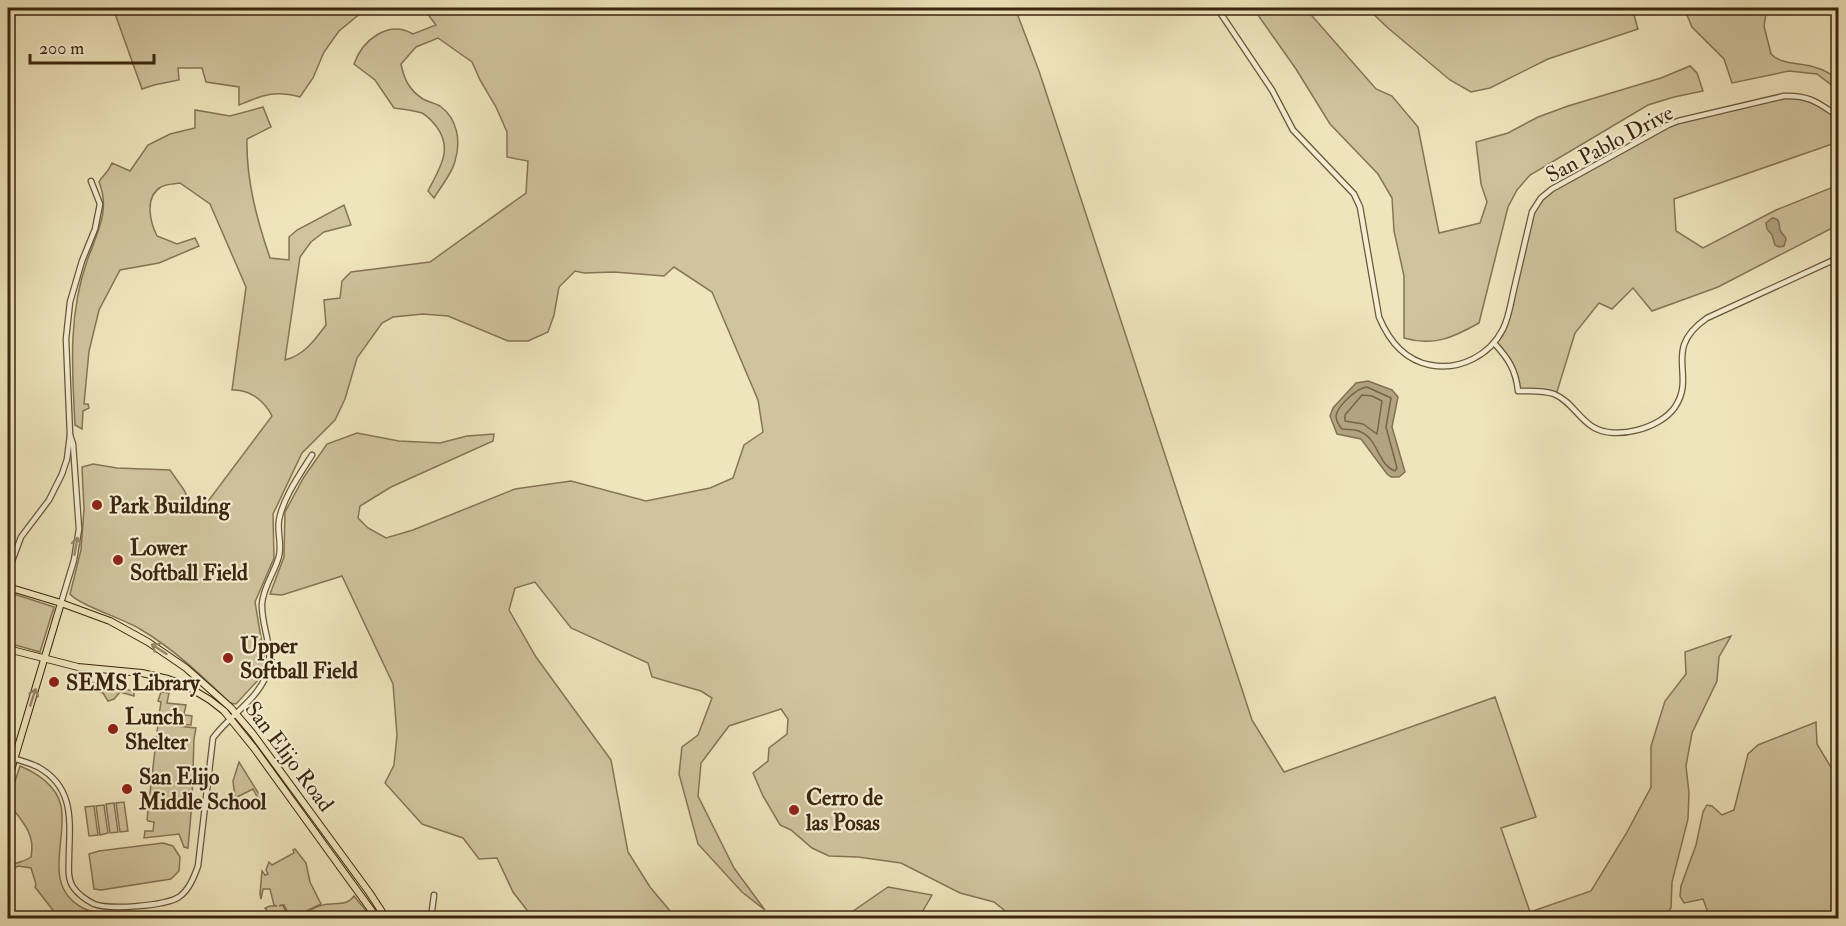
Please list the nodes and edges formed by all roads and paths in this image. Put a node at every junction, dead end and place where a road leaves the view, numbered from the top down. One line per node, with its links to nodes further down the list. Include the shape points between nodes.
1 (1217, 8): 5 (street, San Pablo Drive, via 1272,90 1293,130 1354,194 1360,207 1379,317 1392,342 1415,360 1451,366 1484,353)
2 (1839, 116): 5 (street, San Pablo Drive, via 1811,99 1784,96 1678,122 1552,189 1532,212 1508,318)
3 (91, 181): 6 (street, via 100,204 70,302 66,339)
4 (1839, 258): 5 (street, via 1698,324 1682,350 1683,381 1677,405 1667,417 1645,428 1618,433 1600,430 1557,395 1518,391 1512,363)
5 (1494, 343)
6 (70, 435): 8 (street, via 62,474 49,500 21,537); 10 (street, one-way to 6, via 79,529)
7 (312, 455): 13 (street, via 278,523 280,554 262,601 269,640 267,673 261,686)
8 (8, 573)
9 (8, 587): 10 (main road, San Elijo Road)
10 (61, 603): 12 (main road); 13 (main road, San Elijo Road, one-way to 10, via 186,668 148,642 101,617)
11 (8, 649): 12 (main road, San Elijo Road)
12 (45, 659): 13 (main road, San Elijo Road, via 168,679 202,694); 14 (main road, one-way to 12)
13 (232, 716): 14 (street, via 213,738 210,750 195,875 180,897 165,903 111,907 82,897 72,886 68,872 70,816 62,791 44,771); 17 (main road, San Elijo Road); 18 (main road, San Elijo Road, via 278,768)
14 (11, 758): 15 (main road)
15 (8, 780)
16 (434, 895): 19 (street)
17 (377, 918)
18 (386, 918)
19 (431, 918)

